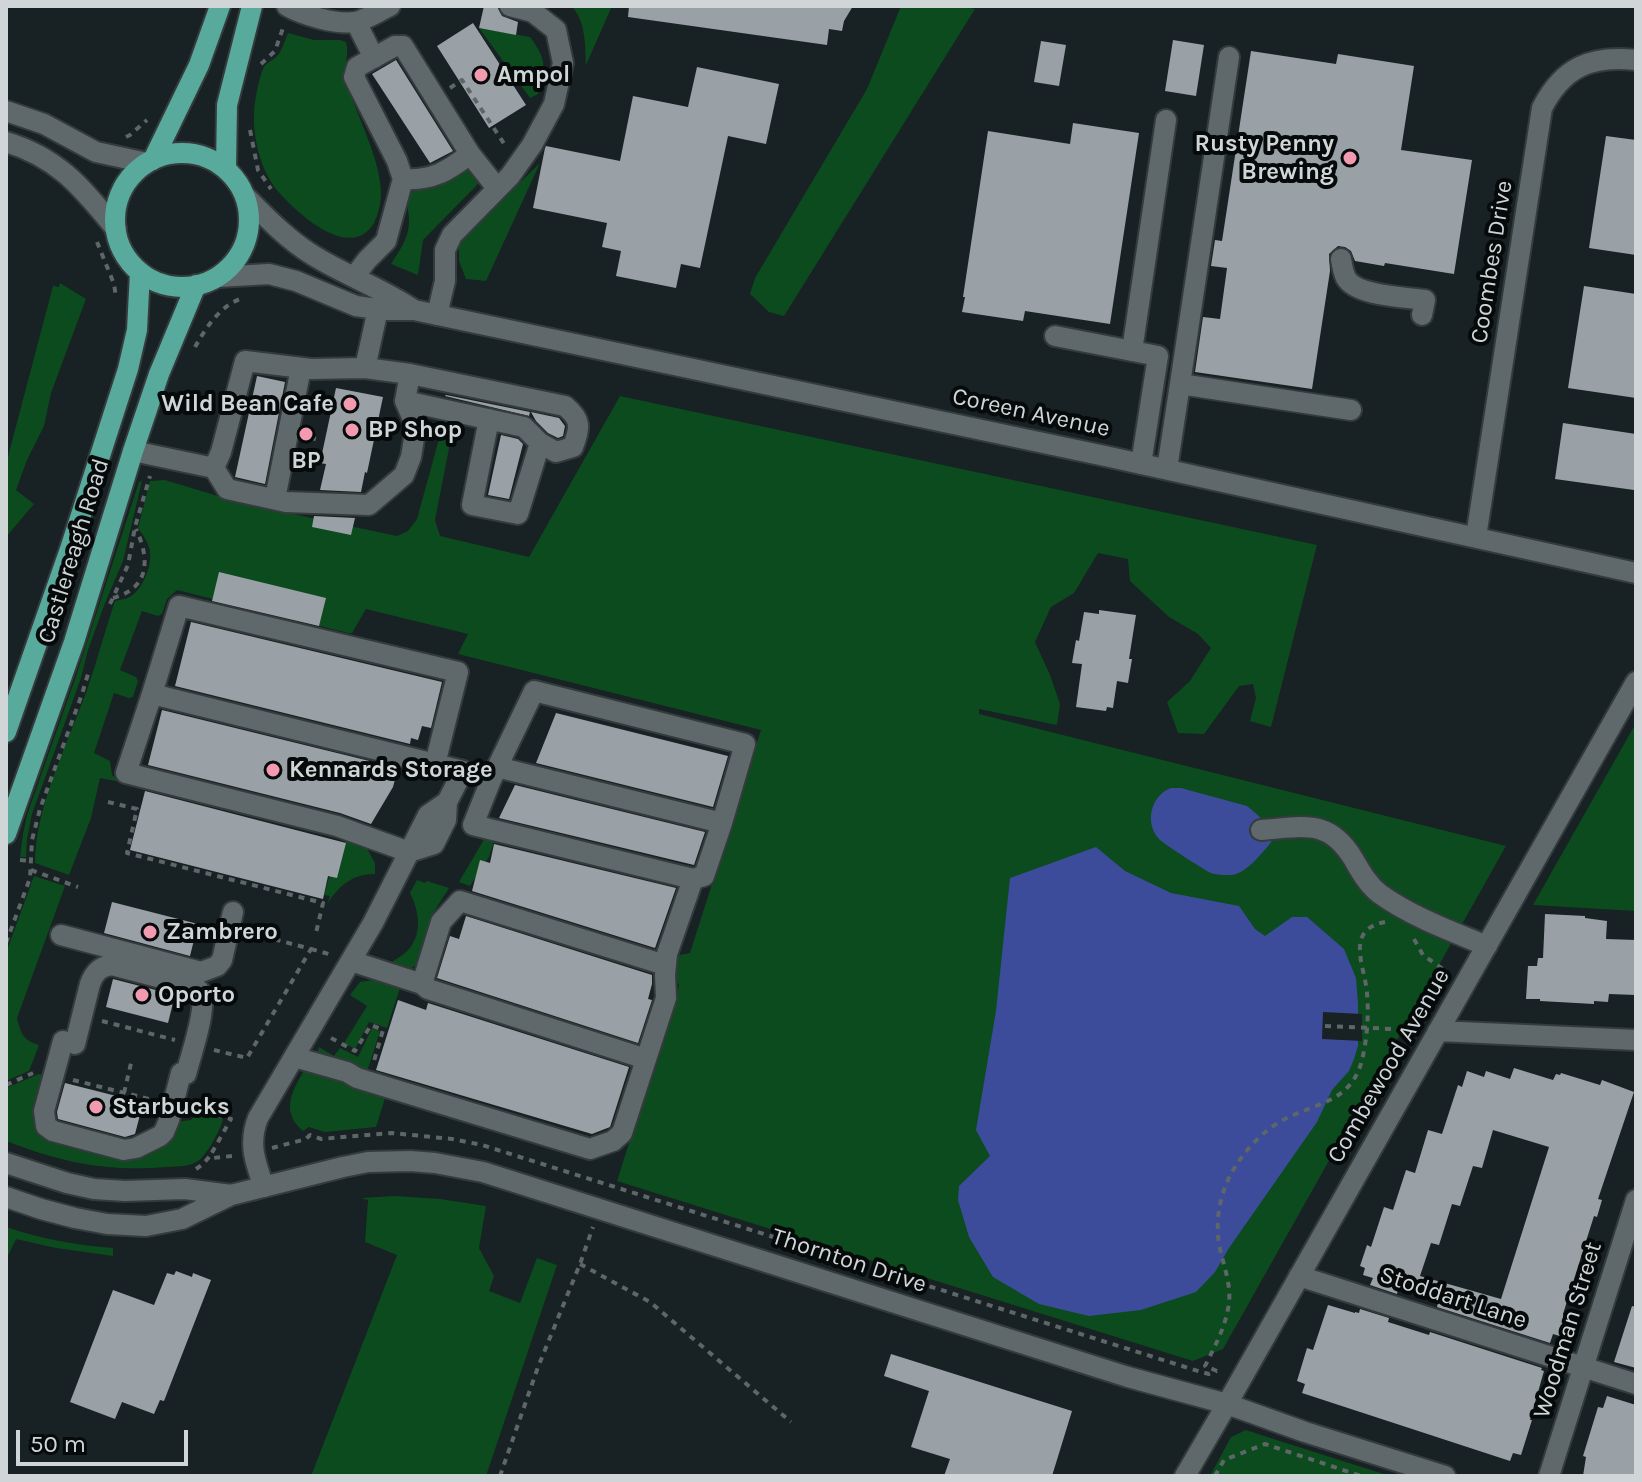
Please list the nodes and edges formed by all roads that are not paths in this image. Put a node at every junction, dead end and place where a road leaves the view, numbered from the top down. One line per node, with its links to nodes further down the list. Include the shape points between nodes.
1 (220, 6): 14 (main road, via 199,65)
2 (252, 6): 15 (main road, via 227,105)
3 (390, 6): 6 (street)
4 (510, 6): 17 (street, via 533,12 556,30 563,63 554,104 532,145 510,176)
5 (285, 13): 6 (street, via 294,10)
6 (356, 22): 8 (street)
7 (1229, 57): 34 (street)
8 (374, 58): 13 (street, via 403,46); 16 (street, via 357,67 354,77)
9 (1636, 60): 44 (street, Coombes Drive, via 1598,59 1580,67 1563,77 1542,108)
10 (6, 111): 14 (street, via 96,152)
11 (1166, 120): 30 (street)
12 (6, 142): 19 (street, via 67,174)
13 (470, 154): 16 (street, via 436,176); 17 (street)
14 (150, 162): 15 (main road, via 183,153); 19 (main road, via 122,192)
15 (226, 169): 18 (main road)
16 (403, 179): 23 (street, via 386,241)
17 (493, 183): 27 (street, via 445,250)
18 (246, 197): 22 (main road, via 246,242 240,256); 23 (street, Coreen Avenue, via 309,253)
19 (116, 229): 21 (main road, via 124,253)
20 (1341, 259): 28 (street, via 1352,286 1425,300)
21 (140, 272): 24 (main road, via 161,283); 48 (main road, Castlereagh Road, via 137,330 128,369)
22 (218, 277): 24 (main road); 25 (street, Coreen Avenue, via 269,274)
23 (354, 277): 26 (street, Coreen Avenue)
24 (196, 285): 39 (main road, Castlereagh Road)
25 (378, 309): 26 (street, Coreen Avenue); 32 (street)
26 (414, 310): 27 (street, Coreen Avenue)
27 (437, 315): 40 (street, Coreen Avenue)
28 (1422, 315)
29 (1055, 336): 30 (street)
30 (1132, 351): 40 (street, via 1158,356)
31 (301, 368): 32 (street); 41 (street, via 245,361); 43 (street)
32 (365, 368): 33 (street)
33 (410, 374): 35 (street); 38 (street, via 565,406 576,415 579,431 573,447 556,452)
34 (1180, 384): 36 (street); 42 (street)
35 (405, 401): 37 (street); 43 (street, via 416,426 411,457 404,475 369,505)
36 (1351, 410)
37 (489, 419): 38 (street, via 524,427); 38 (street, via 472,505 518,514)
38 (540, 443)
39 (133, 451): 41 (street); 54 (main road, Castlereagh Road, via 74,642)
40 (1141, 464): 42 (street, Coreen Avenue)
41 (214, 468): 43 (street, via 227,489)
42 (1167, 469): 44 (street, Coreen Avenue)
43 (275, 499)
44 (1476, 537): 45 (street, Coreen Avenue)
45 (1636, 573)
46 (1636, 682): 59 (street, Combewood Avenue)
47 (152, 694): 49 (street); 49 (street, via 179,606 458,672); 55 (street, via 126,773 337,826)
48 (6, 732)
49 (435, 764): 50 (street)
50 (463, 771): 51 (street); 55 (street, via 447,802 428,815)
51 (494, 773): 52 (street); 52 (street, via 534,691 745,744); 56 (street, via 473,825)
52 (722, 823): 56 (street, via 704,876)
53 (1261, 830): 59 (street, via 1331,832 1380,893)
54 (6, 834)
55 (409, 852): 60 (street)
56 (693, 879): 61 (street)
57 (232, 920): 58 (street, via 222,960 201,972)
58 (61, 935)
59 (1487, 946): 63 (street, Combewood Avenue)
60 (351, 961): 62 (street); 65 (street)
61 (665, 965): 62 (street, via 460,901 441,922); 66 (street, via 666,998)
62 (422, 984): 66 (street)
63 (1438, 1031): 64 (street); 74 (street, Combewood Avenue)
64 (1636, 1040)
65 (294, 1057): 66 (street, via 590,1149 622,1133); 69 (street, via 254,1127 253,1153)
66 (646, 1059)
67 (173, 1104): 67 (street, via 160,1136 136,1148 124,1150 46,1126 44,1111 53,1076 93,976 102,967 112,965 199,990 202,1009 194,1045)
68 (6, 1163): 70 (street, Thornton Drive, via 94,1189)
69 (264, 1187): 70 (street, Thornton Drive); 77 (street, Thornton Drive, via 368,1162 435,1163 483,1172)
70 (231, 1195): 71 (street, Thornton Drive, via 182,1219 146,1226 75,1218)
71 (6, 1197)
72 (1636, 1200): 73 (street, Woodman Street)
73 (1631, 1230): 75 (street, Woodman Street)
74 (1299, 1276): 75 (street, Stoddart Lane); 77 (street, Combewood Avenue)
75 (1583, 1367): 76 (street, Stoddart Lane); 80 (street, Woodman Street)
76 (1636, 1384)
77 (1227, 1404): 78 (street, Combewood Avenue); 79 (street, Thornton Drive)
78 (1185, 1476)
79 (1445, 1476)
80 (1549, 1476)

